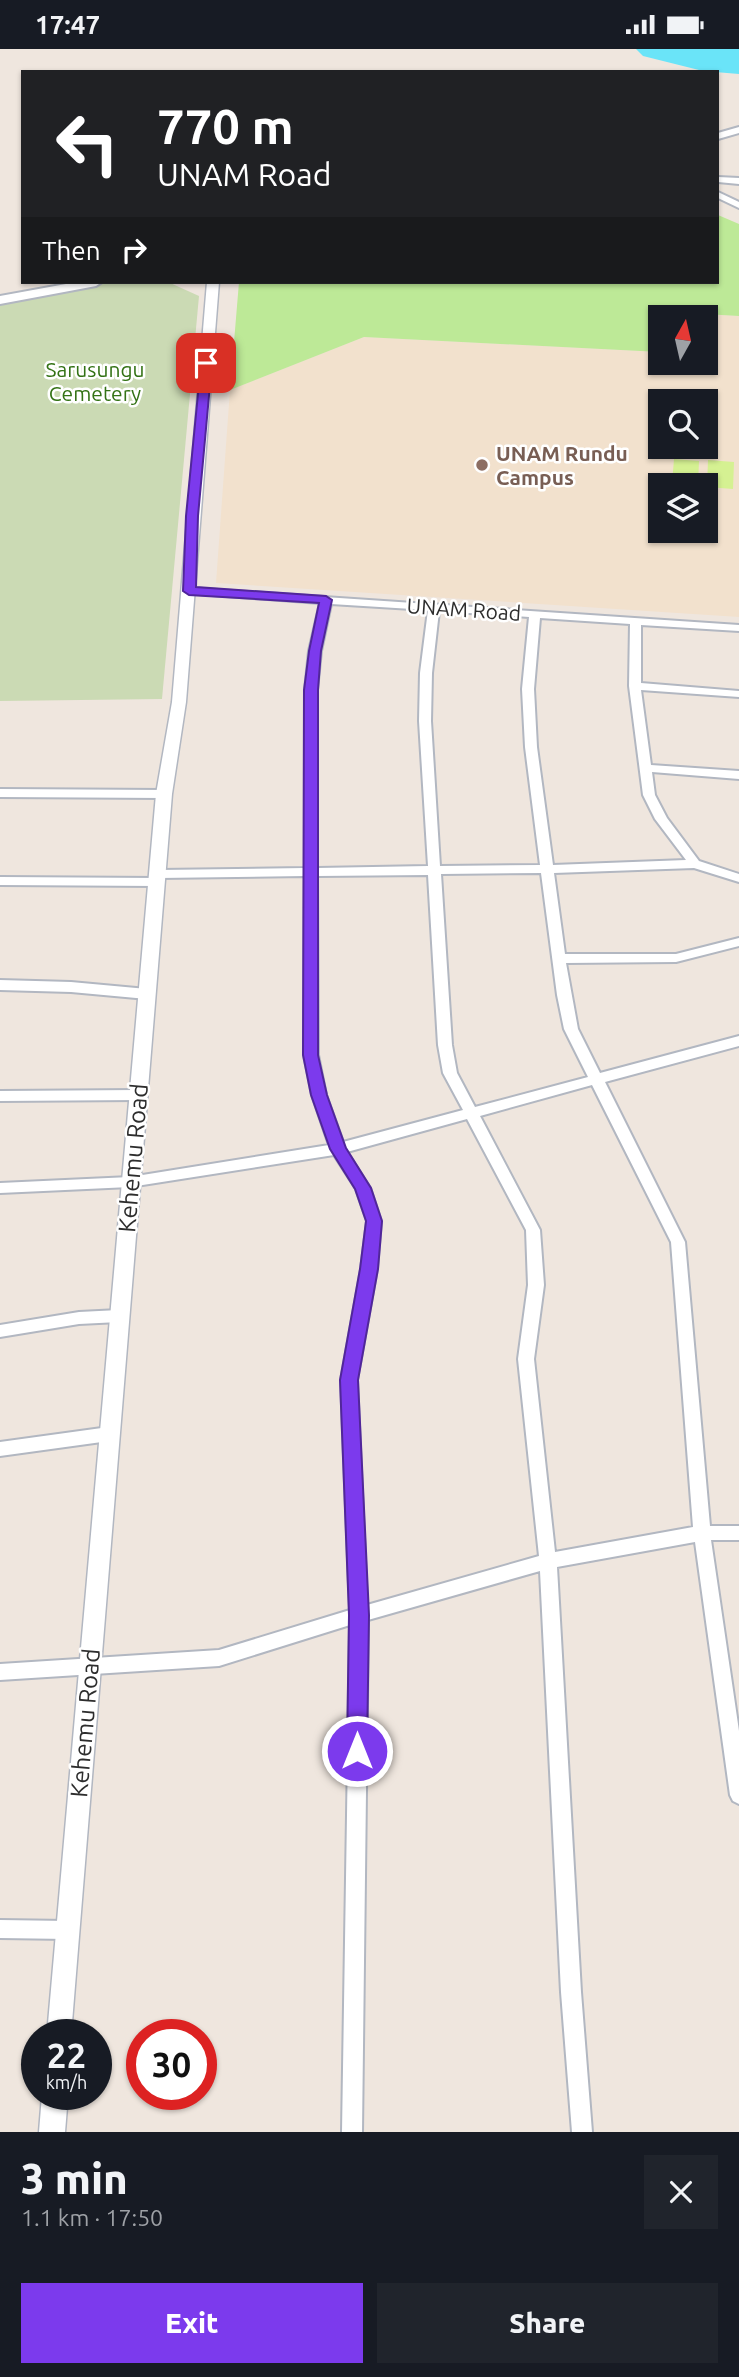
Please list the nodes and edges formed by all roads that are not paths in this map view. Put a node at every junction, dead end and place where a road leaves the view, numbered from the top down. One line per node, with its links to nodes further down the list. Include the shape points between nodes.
1 (739, 130): 2 (main road)
2 (719, 136)
3 (719, 180): 4 (street)
4 (739, 181)
5 (719, 195): 6 (street)
6 (739, 205)
7 (85, 284): 9 (main road)
8 (213, 284): 10 (street, Kehemu Road)
9 (0, 300)
10 (189, 591): 11 (street, UNAM Road); 21 (street, Kehemu Road, via 179,702)
11 (326, 600): 12 (street, UNAM Road); 25 (street, via 311,690)
12 (434, 607): 13 (street, UNAM Road); 24 (street, via 425,709)
13 (536, 613): 14 (street, UNAM Road); 23 (street, via 528,689)
14 (636, 621): 15 (street, UNAM Road); 16 (street)
15 (739, 628)
16 (635, 687): 17 (street); 18 (street)
17 (739, 694)
18 (644, 768): 19 (street); 22 (street, via 649,795 661,819)
19 (739, 775)
20 (0, 793): 21 (street)
21 (164, 794): 26 (street, Kehemu Road)
22 (695, 864): 23 (street); 27 (street)
23 (547, 869): 24 (street); 30 (street)
24 (434, 870): 25 (street); 37 (street, via 445,1045 450,1073)
25 (311, 873): 26 (street); 38 (street, via 311,1055)
26 (158, 878): 28 (street); 32 (street, Kehemu Road)
27 (739, 878)
28 (0, 881)
29 (739, 942): 30 (street, via 676,958)
30 (559, 959): 34 (street, via 571,1029)
31 (0, 985): 32 (street)
32 (147, 994): 35 (street, Kehemu Road)
33 (739, 1041): 34 (street)
34 (596, 1079): 37 (street); 45 (street, via 678,1242)
35 (138, 1095): 36 (street); 39 (street, Kehemu Road)
36 (0, 1096)
37 (473, 1113): 38 (street); 47 (street, via 533,1230 536,1285 526,1359)
38 (338, 1149): 39 (street); 48 (street, via 363,1188 374,1221 349,1380)
39 (130, 1182): 40 (street); 41 (street, Kehemu Road)
40 (0, 1188)
41 (119, 1316): 42 (street); 43 (street, Kehemu Road)
42 (0, 1331)
43 (109, 1434): 44 (street); 49 (street, Kehemu Road)
44 (0, 1449)
45 (702, 1532): 46 (street); 47 (street); 51 (street)
46 (739, 1533)
47 (548, 1561): 48 (street); 58 (street)
48 (359, 1615): 49 (street, via 219,1658); 57 (street)
49 (90, 1665): 50 (street); 53 (street, Kehemu Road)
50 (0, 1672)
51 (739, 1795)
52 (0, 1929): 53 (street)
53 (68, 1930): 54 (street, Kehemu Road)
54 (60, 2019)
55 (54, 2110): 56 (street)
56 (52, 2132)
57 (352, 2132)
58 (582, 2132)

